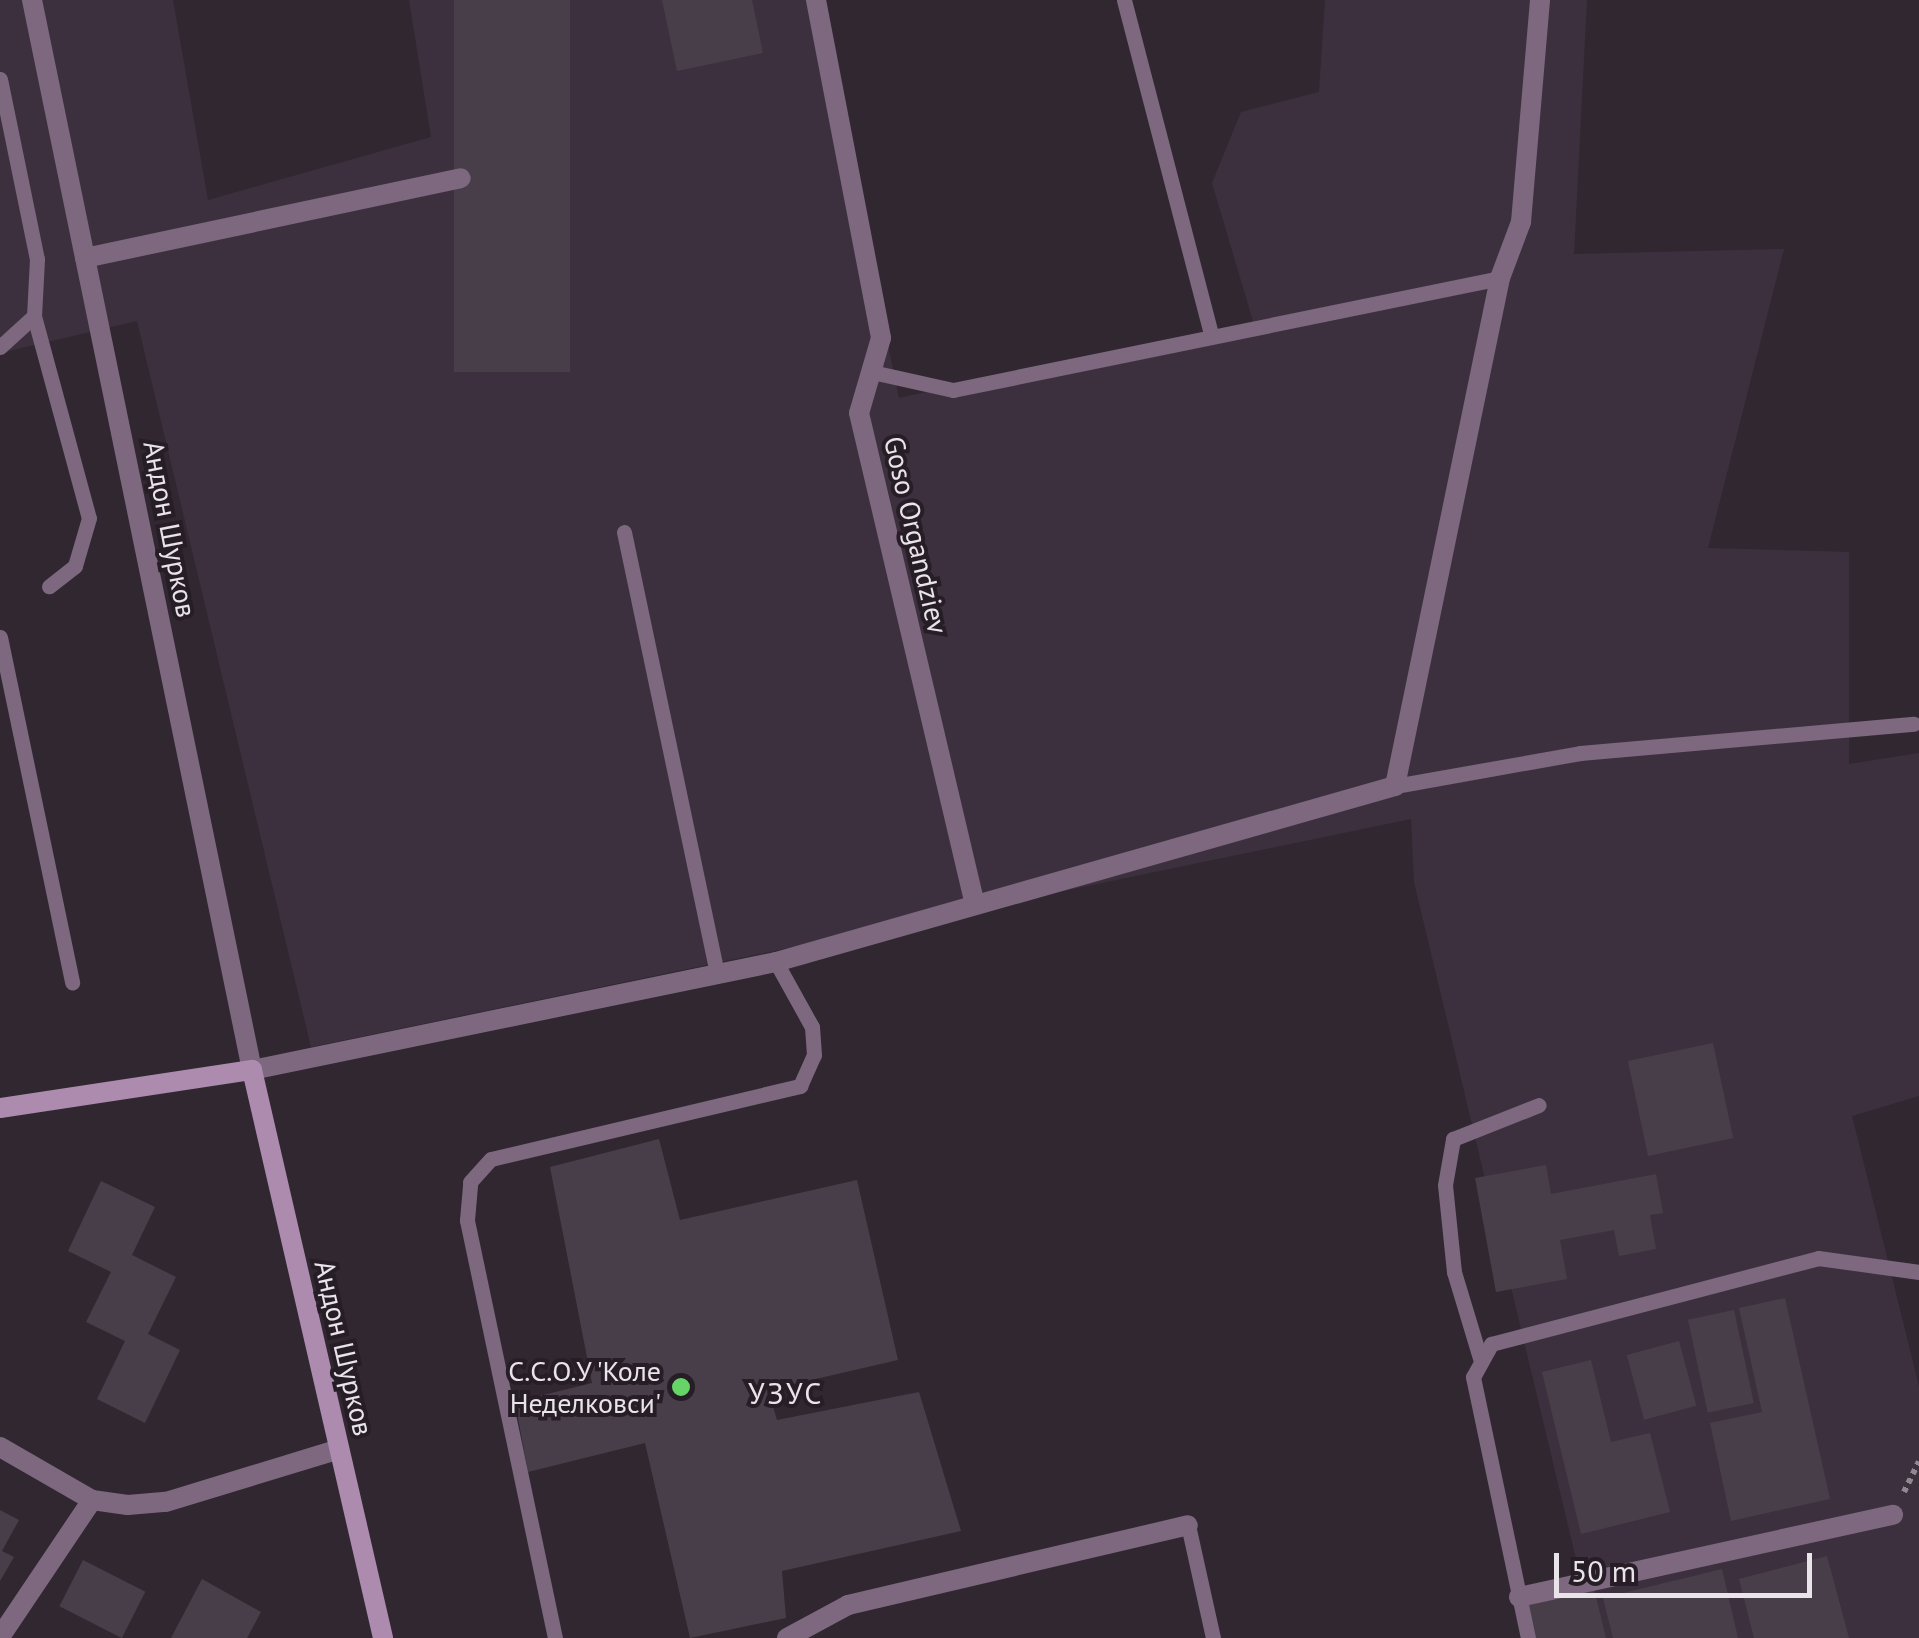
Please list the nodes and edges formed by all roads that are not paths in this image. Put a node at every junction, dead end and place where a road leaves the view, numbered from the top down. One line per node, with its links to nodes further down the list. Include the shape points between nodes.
1 (32, 0): 7 (street, Андон Шурков)
2 (816, 0): 12 (street, Goso Organdziev, via 881,338)
3 (1124, 0): 10 (lane)
4 (1540, 0): 8 (street, via 1530,170)
5 (0, 79): 9 (lane, via 37,260)
6 (461, 178): 7 (street)
7 (85, 258): 22 (street, Андон Шурков)
8 (1500, 278): 10 (lane); 17 (street)
9 (34, 316): 11 (lane); 14 (lane, via 90,518 75,566)
10 (1211, 333): 12 (lane, via 953,390)
11 (0, 347)
12 (872, 372): 18 (street, Goso Organdziev, via 860,413)
13 (624, 532): 20 (lane)
14 (50, 586)
15 (0, 637): 21 (lane)
16 (1914, 724): 17 (lane, via 1580,753)
17 (1394, 786): 18 (street)
18 (975, 905): 19 (street)
19 (776, 962): 20 (street); 35 (lane, via 812,1026 814,1055 800,1086 492,1159 470,1182 467,1220)
20 (717, 974): 22 (street)
21 (72, 983)
22 (252, 1070): 24 (main road); 28 (main road, Андон Шурков)
23 (1539, 1105): 26 (lane, via 1453,1139 1445,1185 1454,1272)
24 (0, 1108)
25 (1919, 1272): 26 (lane, via 1818,1258 1491,1344)
26 (1480, 1358): 32 (lane, via 1473,1377)
27 (0, 1447): 29 (street)
28 (339, 1449): 29 (street, via 166,1502); 34 (main road, Андон Шурков)
29 (92, 1500): 33 (street)
30 (1893, 1515): 32 (street)
31 (1188, 1525): 36 (street, via 848,1606); 37 (lane)
32 (1519, 1597): 38 (lane)
33 (0, 1637)
34 (382, 1638)
35 (556, 1638)
36 (787, 1638)
37 (1213, 1638)
38 (1528, 1638)

